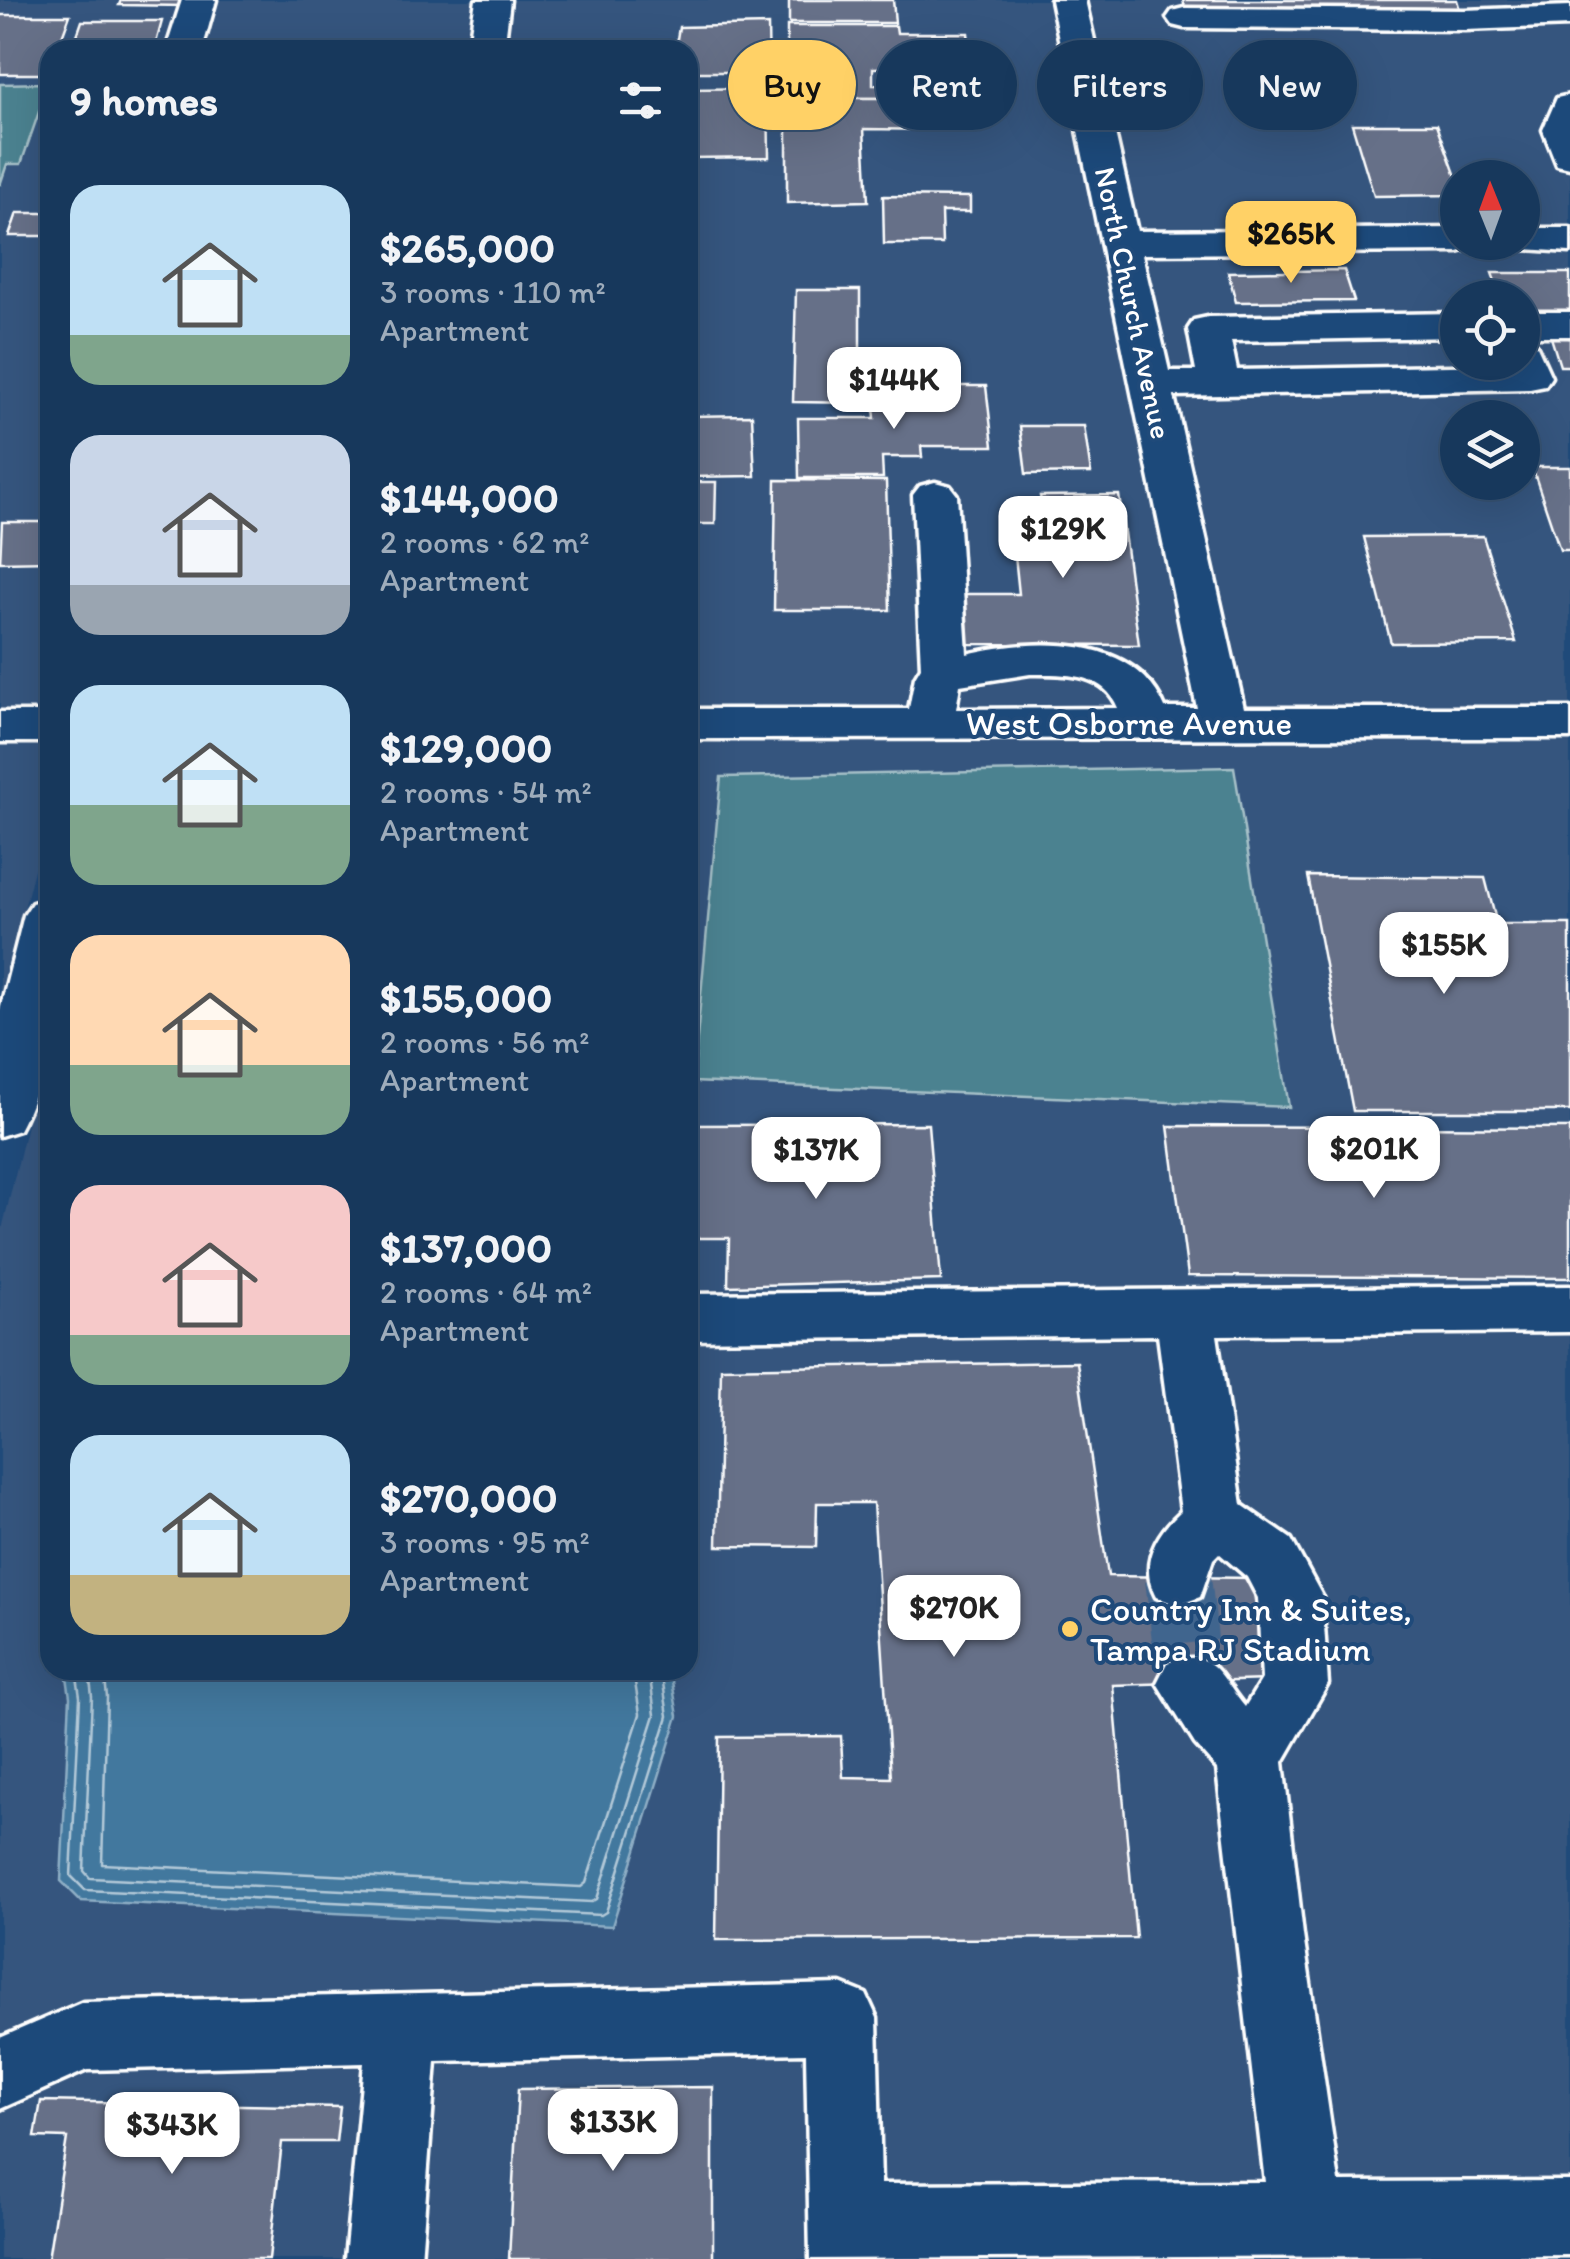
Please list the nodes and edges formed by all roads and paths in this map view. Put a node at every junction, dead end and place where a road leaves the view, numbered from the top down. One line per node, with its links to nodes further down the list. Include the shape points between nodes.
1 (199, 0): 6 (street)
2 (493, 0): 7 (street)
3 (1068, 0): 12 (street, North Church Avenue)
4 (1570, 16): 5 (street)
5 (1184, 18)
6 (187, 40)
7 (487, 40)
8 (1570, 106): 9 (street, via 1560,130)
9 (1570, 157)
10 (1540, 240): 11 (street)
11 (1570, 240)
12 (1119, 243): 13 (street); 19 (street, North Church Avenue)
13 (1440, 282)
14 (1440, 284): 18 (street, via 1208,328)
15 (1540, 324): 16 (street)
16 (1570, 324)
17 (1440, 379): 18 (street)
18 (1218, 383): 19 (street)
19 (1150, 384): 22 (street, North Church Avenue)
20 (935, 496): 21 (street)
21 (945, 674): 23 (street, via 933,686); 24 (street, via 1014,661 1101,665 1136,693)
22 (1224, 722): 24 (street, West Osborne Avenue); 25 (street, West Osborne Avenue)
23 (930, 723): 24 (street, West Osborne Avenue); 26 (street, West Osborne Avenue)
24 (1146, 723)
25 (1570, 723)
26 (698, 724)
27 (40, 726): 28 (street)
28 (0, 727)
29 (40, 945): 30 (street)
30 (11, 1031): 31 (street)
31 (0, 1116)
32 (1570, 1309): 33 (street)
33 (1184, 1312): 34 (street); 35 (street)
34 (698, 1317)
35 (1213, 1520): 36 (street, via 1184,1547); 38 (street, via 1269,1558 1290,1596 1295,1684)
36 (1178, 1578)
37 (1190, 1683): 38 (street)
38 (1250, 1758): 42 (street)
39 (403, 2026): 40 (street, via 83,2036); 43 (street, via 841,2018); 44 (street)
40 (0, 2074)
41 (1570, 2218): 42 (street)
42 (1307, 2219): 43 (street)
43 (845, 2240)
44 (382, 2259)

